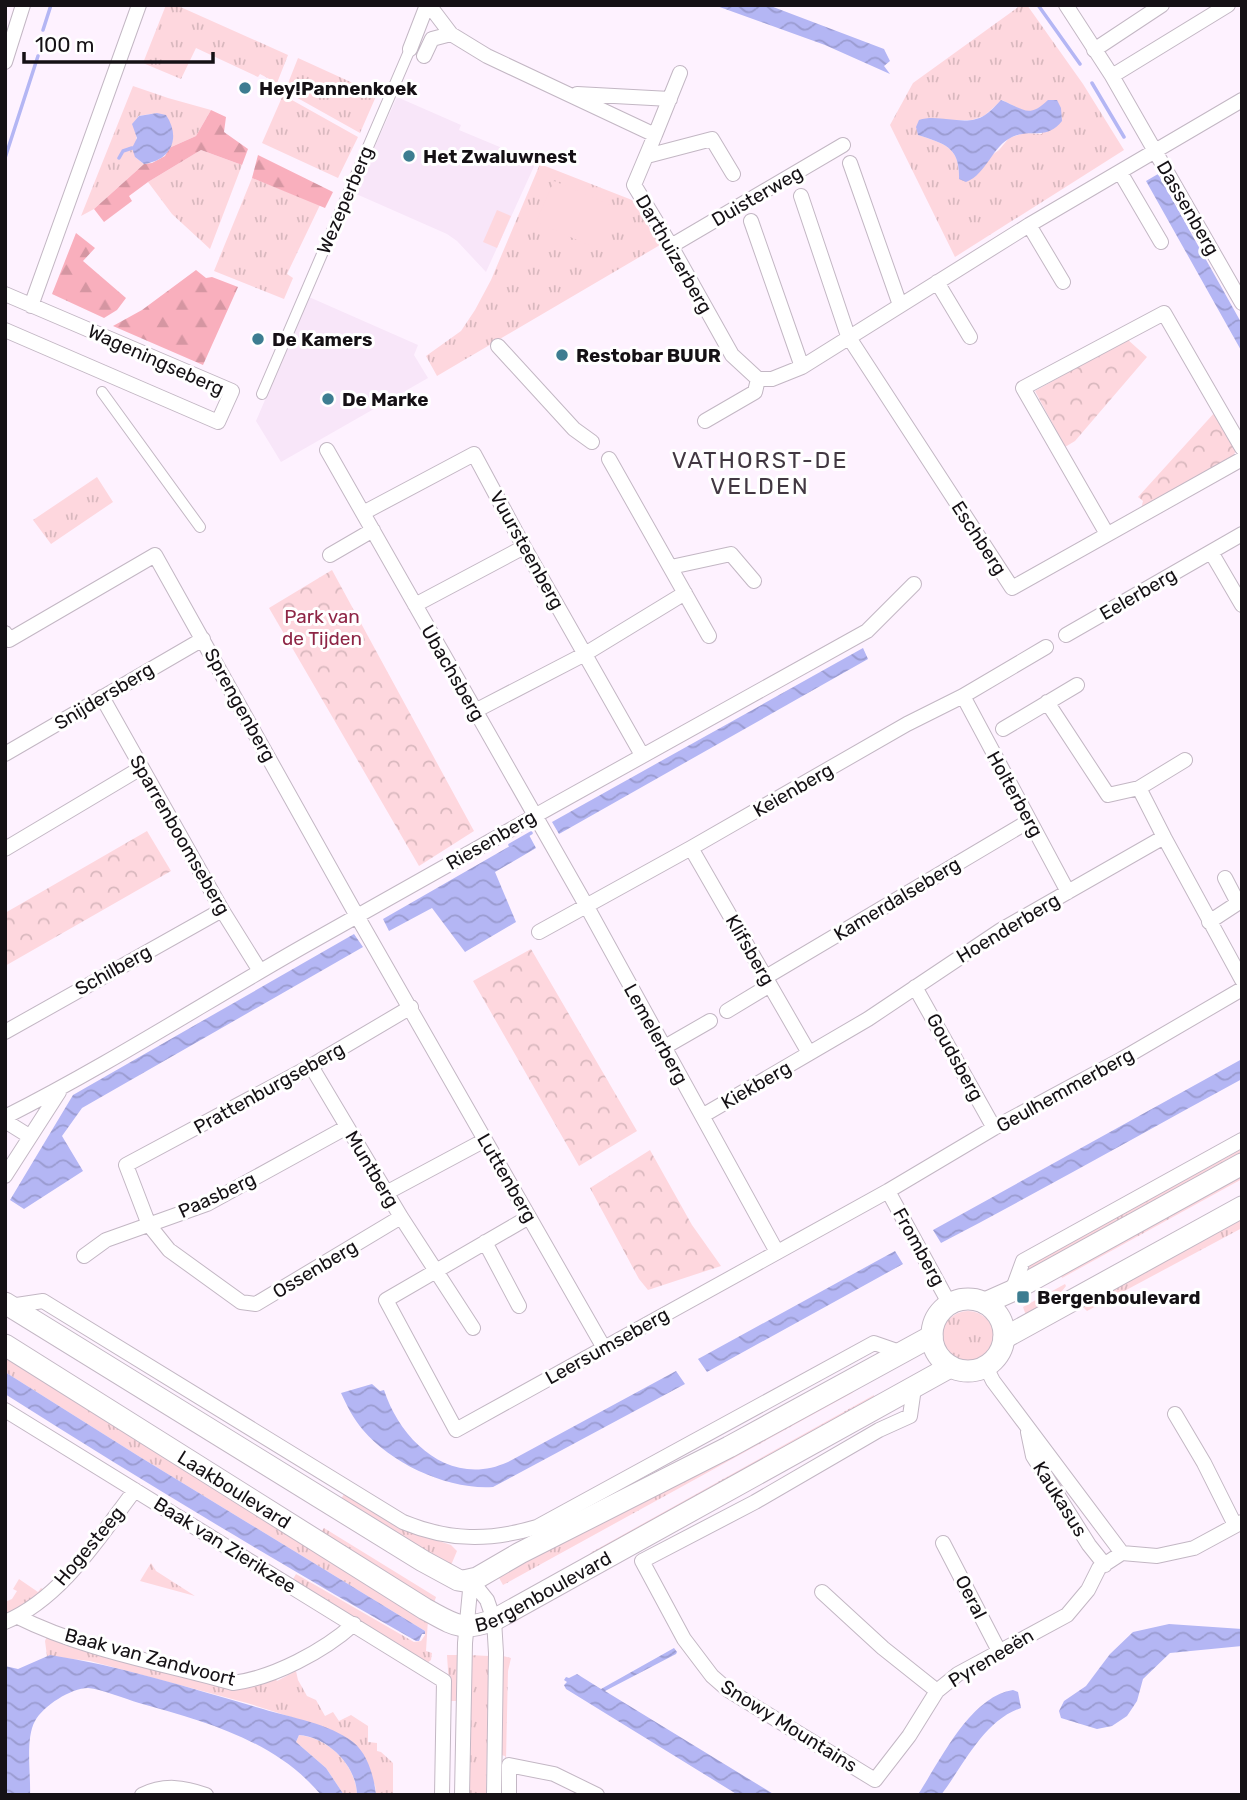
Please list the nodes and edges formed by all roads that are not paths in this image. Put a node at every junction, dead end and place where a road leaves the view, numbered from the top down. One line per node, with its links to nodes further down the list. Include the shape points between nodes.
1 (23, 5): 7 (street)
2 (139, 5): 35 (street)
3 (428, 5): 8 (street); 9 (street, Wezeperberg)
4 (1066, 5): 10 (street, Dassenberg)
5 (1162, 5): 10 (street)
6 (1228, 5): 14 (street)
7 (11, 23): 12 (street)
8 (451, 34): 11 (street, via 432,39); 15 (street)
9 (410, 49): 43 (street, Wezeperberg)
10 (1094, 50): 14 (street, Dassenberg)
11 (424, 56)
12 (5, 62)
13 (680, 73): 16 (street, Darthuizerberg)
14 (1112, 76): 20 (street, Dassenberg)
15 (568, 93): 16 (street); 18 (street)
16 (670, 99): 18 (street, Darthuizerberg)
17 (1242, 100): 20 (street)
18 (655, 135): 21 (street, Darthuizerberg)
19 (843, 145): 29 (street, Duisterweg)
20 (1155, 151): 23 (street); 33 (street, Dassenberg)
21 (647, 156): 24 (street, via 712,139); 29 (street, Darthuizerberg, via 634,186)
22 (850, 163): 34 (street)
23 (1120, 172): 27 (street); 28 (street)
24 (733, 174)
25 (802, 196): 37 (street)
26 (751, 220): 40 (street)
27 (1029, 225): 30 (street); 31 (street)
28 (1161, 242)
29 (671, 246): 41 (street, Darthuizerberg, via 732,355)
30 (937, 282): 34 (street); 38 (street)
31 (1063, 282)
32 (5, 294): 35 (street, Wageningseberg)
33 (1242, 303)
34 (900, 304): 37 (street)
35 (31, 306): 36 (street, Wageningseberg, via 232,391 222,424)
36 (5, 330)
37 (848, 336): 40 (street); 53 (street, Eschberg, via 1012,588)
38 (970, 337)
39 (498, 346): 45 (street)
40 (802, 367): 41 (street, via 772,379)
41 (758, 379): 44 (street, via 755,392)
42 (102, 391): 51 (street)
43 (262, 394)
44 (705, 421)
45 (592, 442)
46 (1242, 448): 53 (street, via 1164,313 1023,388)
47 (327, 450): 50 (street, Ubachsberg)
48 (609, 459): 58 (street)
49 (1242, 459): 53 (street, Eschberg)
50 (363, 513): 52 (street, Ubachsberg); 55 (street, Vuursteenberg, via 474,454)
51 (200, 527)
52 (373, 530): 57 (street); 62 (street, Ubachsberg)
53 (1107, 534)
54 (1242, 534): 56 (street, Eelerberg)
55 (524, 547): 62 (street); 69 (street, Vuursteenberg)
56 (1211, 552): 63 (street); 64 (street, Eelerberg)
57 (330, 555)
58 (671, 567): 59 (street, via 731,554); 61 (street)
59 (754, 581)
60 (914, 584): 77 (street, Riesenberg, via 867,631)
61 (685, 593): 65 (street); 69 (street)
62 (415, 605): 74 (street, Ubachsberg)
63 (1242, 605)
64 (1066, 635)
65 (709, 636)
66 (6, 638): 67 (street, Sprengenberg, via 155,555)
67 (203, 639): 72 (street, Snijdersberg); 90 (street, Sprengenberg)
68 (1046, 647): 71 (street, Keienberg)
69 (585, 654): 74 (street); 77 (street, Vuursteenberg)
70 (1077, 685): 73 (street)
71 (963, 696): 82 (street, Holterberg); 84 (street, Keienberg)
72 (102, 697): 76 (street, Snijdersberg); 79 (street, Sparrenboomseberg)
73 (1047, 702): 75 (street); 80 (street, via 1108,795)
74 (475, 711): 81 (street, Ubachsberg)
75 (1003, 729)
76 (5, 754)
77 (642, 755): 81 (street, Riesenberg)
78 (1185, 760): 80 (street)
79 (141, 768): 85 (street); 89 (street, Sparrenboomseberg)
80 (1139, 788): 83 (street)
81 (534, 816): 88 (street, Lemelerberg); 90 (street, Riesenberg)
82 (1029, 821): 87 (street, Holterberg); 95 (street, Kamerdalseberg)
83 (1164, 837): 87 (street, Hoenderberg); 91 (street)
84 (691, 848): 88 (street, Keienberg); 95 (street, Klifsberg)
85 (5, 849)
86 (1225, 878): 91 (street, via 1238,904)
87 (1068, 892): 96 (street, Hoenderberg)
88 (586, 905): 92 (street, Keienberg); 102 (street, Lemelerberg)
89 (222, 910): 93 (street, Sparrenboomseberg); 101 (street, Schilberg)
90 (357, 916): 93 (street, Riesenberg); 98 (street, Sprengenberg)
91 (1209, 922): 94 (street)
92 (539, 932)
93 (260, 971): 105 (street, Riesenberg)
94 (1242, 980)
95 (768, 981): 99 (street, Kamerdalseberg); 103 (street, Klifsberg)
96 (915, 987): 103 (street, Hoenderberg); 109 (street, Goudsberg)
97 (1242, 989): 109 (street, Geulhemmerberg)
98 (411, 1007): 104 (street, Prattenburgseberg); 111 (street, Luttenberg)
99 (727, 1011)
100 (710, 1021): 102 (street)
101 (5, 1032)
102 (663, 1048): 106 (street, Lemelerberg)
103 (809, 1053): 106 (street, Kiekberg)
104 (311, 1066): 108 (street, Muntberg); 114 (street, Prattenburgseberg)
105 (60, 1089): 107 (street, Riesenberg); 110 (street, Riesenberg)
106 (702, 1115): 123 (street, Lemelerberg)
107 (5, 1119): 110 (street)
108 (347, 1127): 117 (street, Muntberg); 121 (street, Paasberg, via 207,1204)
109 (995, 1128): 116 (street, Geulhemmerberg)
110 (29, 1136): 115 (street, Riesenberg)
111 (485, 1140): 117 (street); 120 (street, Luttenberg)
112 (1242, 1140): 126 (street, via 1023,1261)
113 (1242, 1164): 126 (main road)
114 (125, 1165): 121 (street, Ossenberg)
115 (5, 1176)
116 (888, 1191): 123 (street, Leersumseberg); 127 (street, Fromberg)
117 (386, 1192): 119 (street, Muntberg)
118 (1242, 1207): 133 (main road)
119 (401, 1217): 121 (street, Ossenberg, via 256,1304 241,1302 169,1250); 125 (street, Muntberg)
120 (529, 1217): 122 (street); 135 (street, Luttenberg)
121 (149, 1225): 124 (street, Paasberg, via 106,1240)
122 (485, 1242): 125 (street); 130 (street)
123 (777, 1252): 135 (street, Leersumseberg)
124 (84, 1256)
125 (435, 1271): 131 (street, Muntberg); 135 (street, Leersumseberg, via 386,1300 456,1430)
126 (1012, 1291): 128 (main road)
127 (949, 1303): 128 (main road, via 973,1299); 132 (main road, via 937,1315)
128 (985, 1303): 133 (main road, via 1001,1322)
129 (8, 1305): 136 (street, Laakboulevard, via 43,1301 403,1522 461,1538 487,1538 537,1527 874,1343); 149 (main road, Laakboulevard, via 423,1561 458,1580)
130 (519, 1306)
131 (473, 1328)
132 (932, 1336): 136 (main road, Bergenboulevard); 137 (main road, via 937,1355)
133 (1004, 1338): 138 (main road)
134 (5, 1345): 154 (main road, Laakboulevard, via 425,1609)
135 (604, 1348)
136 (900, 1352): 149 (main road, Bergenboulevard, via 729,1447)
137 (950, 1367): 138 (main road); 139 (main road, Bergenboulevard)
138 (989, 1374): 142 (street, Kaukasus)
139 (914, 1388): 147 (street, Bergenboulevard, via 910,1416); 152 (main road, Bergenboulevard)
140 (5, 1410): 143 (street, Baak van Zierikzee)
141 (1175, 1414): 144 (street)
142 (1028, 1427): 146 (street, Kaukasus); 148 (street, Kaukasus, via 1033,1456)
143 (135, 1490): 151 (street, Hogesteeg, via 67,1576); 153 (street, Baak van Zierikzee)
144 (1238, 1523): 146 (street, via 1194,1548 1157,1556)
145 (943, 1543): 155 (street, Oeral)
146 (1122, 1553): 148 (street, Pyreneeën)
147 (642, 1561): 157 (street, Snowy Mountains, via 684,1639 712,1676)
148 (1105, 1565): 155 (street, Pyreneeën, via 1067,1615)
149 (471, 1580): 152 (street); 154 (street)
150 (822, 1592): 156 (street)
151 (12, 1619): 153 (street, Baak van Zandvoort, via 233,1683 277,1670 338,1639)
152 (494, 1620): 154 (main road, Bergenboulevard); 162 (street)
153 (354, 1624): 160 (street, Baak van Zierikzee, via 444,1681)
154 (466, 1628): 161 (street)
155 (999, 1651): 156 (street, Pyreneeën)
156 (937, 1691): 157 (street, Pyreneeën)
157 (874, 1780)
158 (142, 1795): 159 (street, via 173,1787)
159 (206, 1795)
160 (442, 1795)
161 (462, 1795)
162 (494, 1795)
163 (509, 1795): 164 (street, via 509,1765 556,1774)
164 (597, 1795)

